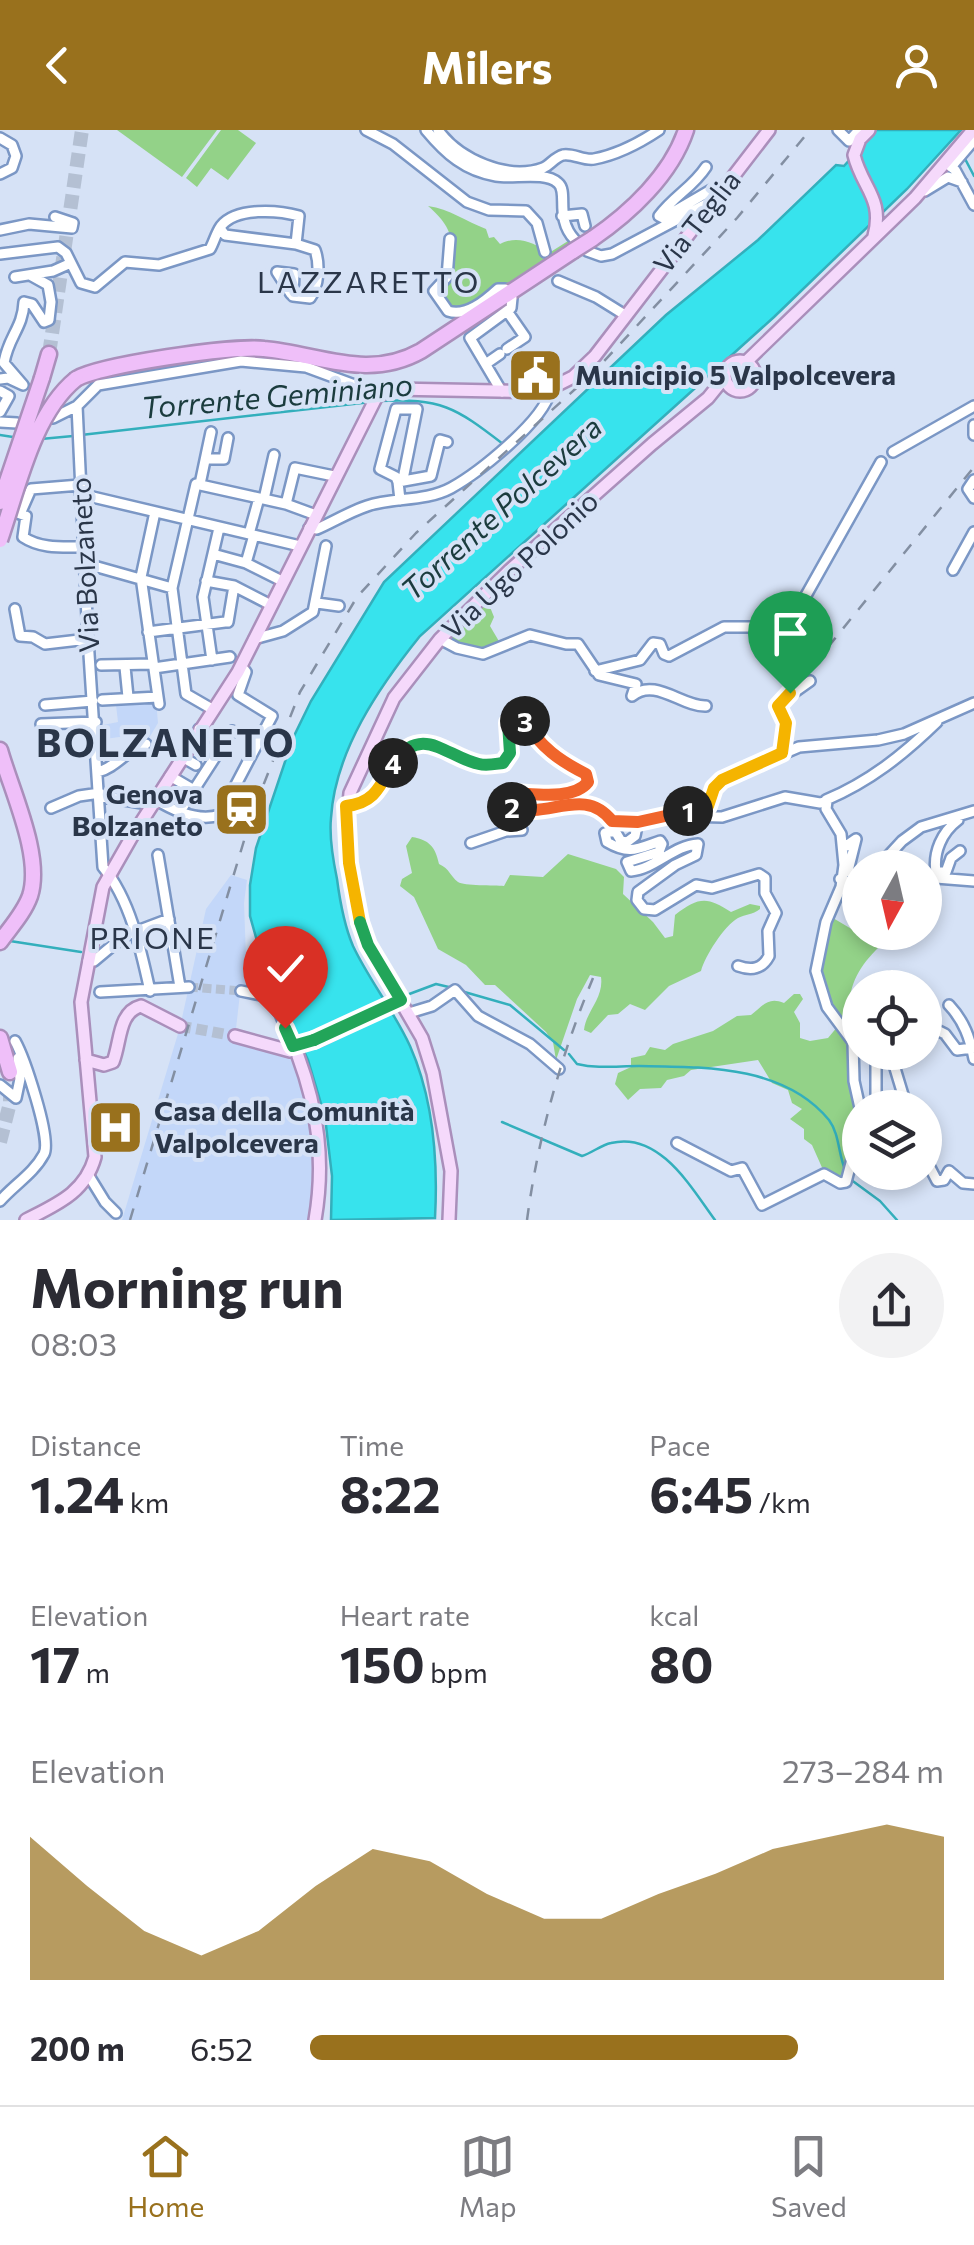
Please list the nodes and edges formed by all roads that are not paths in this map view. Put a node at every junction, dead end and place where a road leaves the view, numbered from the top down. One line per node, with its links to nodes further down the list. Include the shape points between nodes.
1 (366, 130): 33 (street, via 468,202 526,211)
2 (426, 130): 22 (street, via 469,168 558,182)
3 (438, 130): 4 (street, via 481,164 535,170 562,155 598,158)
4 (659, 130)
5 (686, 130): 30 (highway, via 636,204)
6 (769, 130): 17 (main road, Via Teglia)
7 (838, 130): 8 (street, via 848,141)
8 (859, 130)
9 (868, 130): 18 (main road, via 854,156)
10 (973, 130): 12 (main road, Via Ugo Polonio)
11 (0, 138): 15 (street, via 16,156)
12 (969, 142): 13 (main road, Via Ugo Polonio)
13 (951, 162): 16 (street); 19 (main road, Via Ugo Polonio)
14 (706, 167): 17 (street, via 659,216 711,190)
15 (0, 174)
16 (967, 182): 19 (street, via 948,177); 20 (street)
17 (715, 197): 24 (street); 25 (main road, Via Teglia)
18 (875, 198): 21 (main road); 29 (main road)
19 (915, 198): 21 (main road, Via Ugo Polonio)
20 (974, 205)
21 (900, 210): 29 (main road, Via Ugo Polonio)
22 (562, 216): 30 (street); 30 (street, via 582,214)
23 (55, 217): 27 (street, via 72,222 72,228 29,224)
24 (681, 217): 25 (street); 30 (street, via 612,254 601,256)
25 (696, 222): 40 (main road, Via Teglia)
26 (220, 228): 31 (street, via 226,235); 31 (street, via 238,214 298,215); 34 (street, via 208,250 159,265 125,262 98,287 80,283)
27 (0, 230)
28 (450, 239): 39 (street, via 448,275 434,291 448,311 460,313 498,289 514,303)
29 (873, 240): 43 (main road, Via Ugo Polonio)
30 (583, 242): 90 (highway, bridge, via 401,361 350,366 254,348 107,368 76,380 44,417)
31 (296, 244): 38 (street, via 315,250 318,266 313,296)
32 (1, 252): 34 (street, via 58,247)
33 (545, 252)
34 (71, 263): 35 (street)
35 (30, 275): 36 (street); 45 (street, via 48,286 49,320 24,302 4,363 23,384)
36 (16, 277)
37 (558, 281): 40 (street)
38 (291, 294)
39 (507, 311): 42 (street, via 470,338); 42 (street, via 525,337)
40 (626, 315): 48 (main road, Via Teglia, via 586,366)
41 (50, 354): 79 (highway, bridge)
42 (486, 363): 49 (street)
43 (749, 365): 44 (main road, Via Ugo Polonio, via 732,364); 46 (main road, Via Ugo Polonio, via 751,386)
44 (725, 377): 46 (main road); 51 (main road, Via Ugo Polonio)
45 (0, 380)
46 (733, 389): 51 (main road, Via Ugo Polonio)
47 (0, 390): 55 (street, via 9,396)
48 (550, 391): 49 (main road); 78 (street, via 508,444 450,488)
49 (502, 392): 50 (main road, via 406,389)
50 (378, 395): 52 (street, via 306,368 241,361 98,386); 54 (main road)
51 (708, 398): 111 (main road, Via Ugo Polonio)
52 (78, 406): 56 (street); 75 (street, Via Bolzaneto)
53 (974, 406): 67 (street)
54 (370, 408): 58 (street, via 391,407); 71 (main road)
55 (0, 412)
56 (53, 418)
57 (0, 422): 59 (street)
58 (388, 422)
59 (17, 423)
60 (974, 425): 63 (street)
61 (211, 432): 69 (street)
62 (388, 434): 65 (street); 65 (street, via 396,409 417,410); 72 (street, via 380,469)
63 (974, 436)
64 (228, 438): 69 (street, via 224,459)
65 (412, 441): 72 (street)
66 (448, 442): 72 (street, via 440,440 431,476)
67 (893, 452)
68 (274, 454): 76 (street)
69 (206, 459): 74 (street)
70 (882, 462): 119 (street, via 796,607 760,627 711,631 669,656 653,643 637,661)
71 (334, 476): 80 (street, via 295,468); 83 (main road)
72 (401, 480): 78 (street)
73 (974, 480): 77 (street, via 968,490)
74 (200, 484): 76 (street); 84 (street)
75 (80, 490): 81 (street); 82 (street, via 30,489); 91 (street, Via Bolzaneto)
76 (261, 498): 80 (street); 89 (street)
77 (974, 498)
78 (400, 500): 85 (street)
79 (0, 504): 82 (street)
80 (286, 504): 83 (street)
81 (155, 512): 84 (street); 97 (street)
82 (20, 514): 91 (street, via 26,516 23,536 31,542)
83 (316, 514): 87 (main road)
84 (188, 520): 86 (street); 101 (street)
85 (330, 524): 87 (street); 102 (street)
86 (220, 528): 89 (street); 93 (street)
87 (309, 528): 92 (main road)
88 (974, 532): 96 (street)
89 (251, 534): 92 (street); 94 (street)
90 (0, 540)
91 (83, 546): 109 (street, Via Bolzaneto)
92 (300, 546): 99 (main road)
93 (213, 554): 94 (street); 98 (street)
94 (246, 564): 99 (street)
95 (94, 566): 97 (street)
96 (954, 570)
97 (141, 577): 101 (street); 108 (street)
98 (206, 581): 100 (street); 106 (street)
99 (282, 581): 103 (main road)
100 (234, 586): 103 (street); 106 (street, via 227,622)
101 (172, 588): 107 (street)
102 (316, 603): 104 (street); 110 (street, via 311,614 282,631)
103 (270, 605): 110 (main road)
104 (339, 606)
105 (15, 609): 109 (street, via 20,636 45,644)
106 (207, 624): 107 (street); 113 (street)
107 (177, 628): 108 (street); 115 (street)
108 (148, 632): 116 (street)
109 (88, 639): 124 (street, Via Bolzaneto)
110 (254, 639): 117 (main road)
111 (440, 639): 119 (street, via 483,654 530,634 551,638 578,644); 122 (main road, Via Ugo Polonio)
112 (230, 658): 113 (street)
113 (212, 660): 115 (street)
114 (101, 664): 118 (street)
115 (182, 664): 116 (street); 128 (street, via 186,694)
116 (153, 666): 118 (street); 123 (street, via 159,700)
117 (241, 666): 128 (main road); 149 (street, via 246,672 238,695 272,716 220,816)
118 (125, 667): 123 (street)
119 (596, 671): 127 (street, via 636,684 632,696 654,688)
120 (417, 673): 122 (street)
121 (810, 681): 137 (street, via 779,703 786,723)
122 (397, 692): 146 (main road, Via Ugo Polonio)
123 (128, 697): 124 (street)
124 (98, 700): 126 (street); 130 (street, Via Bolzaneto)
125 (974, 702): 129 (street)
126 (45, 704)
127 (706, 706)
128 (212, 709): 132 (main road)
129 (937, 718): 137 (street, via 891,738); 145 (street, via 900,758)
130 (96, 722): 131 (street); 140 (street, Via Bolzaneto)
131 (41, 724)
132 (199, 729): 135 (street); 138 (main road)
133 (232, 731): 135 (street)
134 (146, 744): 140 (street)
135 (223, 744): 142 (street)
136 (0, 750): 169 (highway, via 33,872 28,901)
137 (782, 753): 151 (street, via 722,780 706,808)
138 (182, 757): 139 (street); 141 (main road)
139 (196, 765)
140 (98, 772): 143 (street, Via Bolzaneto)
141 (170, 776): 142 (street); 144 (main road)
142 (194, 790): 149 (street)
143 (100, 795): 144 (street); 147 (street); 161 (street, Via Bolzaneto, via 103,868)
144 (155, 799): 149 (street); 161 (main road)
145 (826, 800): 151 (street, via 785,797 712,818); 156 (street)
146 (346, 806): 148 (street, via 378,792 396,758 413,746 442,746 482,765 503,763 510,753 508,726 517,718 560,761 588,778 577,790 515,793 510,802); 175 (main road, via 358,915)
147 (51, 808)
148 (518, 810): 152 (street, via 590,804 612,821); 154 (street, via 506,819)
149 (179, 813)
150 (969, 813): 158 (street, via 916,830); 159 (street, via 944,832 936,872 946,872)
151 (652, 816): 152 (street)
152 (638, 822): 171 (street, via 627,842 614,831 605,834 624,851 662,844 659,852 627,862 630,871 688,845 699,848 638,892 644,909 656,910 696,885 764,878 776,913 768,931 769,956 760,967)
153 (522, 830): 154 (street)
154 (506, 831): 155 (street)
155 (472, 842)
156 (843, 848): 157 (street, via 856,839); 163 (street)
157 (853, 850)
158 (895, 850)
159 (960, 851)
160 (158, 855): 165 (street)
161 (109, 874): 166 (street, Via Bolzaneto); 168 (main road)
162 (942, 878): 164 (street)
163 (840, 879): 190 (street, via 816,970 827,1007 853,1042)
164 (974, 881)
165 (169, 919): 166 (street); 172 (street, via 185,987)
166 (135, 932): 167 (street); 172 (street, Via Bolzaneto)
167 (124, 936): 168 (street); 170 (street)
168 (93, 937): 170 (main road)
169 (0, 942)
170 (88, 960): 186 (main road, via 81,1002)
171 (738, 966)
172 (149, 991): 174 (street); 177 (street)
173 (241, 991): 184 (street, via 266,996)
174 (100, 992)
175 (396, 1002): 178 (main road); 184 (main road)
176 (950, 1005): 183 (street)
177 (141, 1006): 179 (main road); 186 (main road, via 126,1015 113,1062)
178 (409, 1013): 187 (street, via 455,990 478,1016 530,1044); 202 (main road, via 446,1128)
179 (180, 1026)
180 (942, 1033): 183 (street, via 957,1050)
181 (236, 1036): 184 (main road)
182 (0, 1038): 188 (highway)
183 (972, 1048): 185 (street)
184 (296, 1050): 201 (main road, via 320,1146)
185 (974, 1060)
186 (90, 1061): 194 (main road)
187 (559, 1069)
188 (10, 1072)
189 (0, 1085): 198 (street, via 16,1098 14,1040 47,1144)
190 (856, 1090)
191 (876, 1090): 192 (street, via 876,1062 886,1058)
192 (902, 1090)
193 (677, 1142): 196 (street, via 731,1171 740,1167 762,1206 824,1174)
194 (90, 1173): 199 (street); 200 (main road, via 62,1202)
195 (942, 1180): 197 (street, via 950,1171)
196 (842, 1184)
197 (974, 1184)
198 (0, 1200)
199 (116, 1213)
200 (26, 1220)
201 (315, 1220)
202 (449, 1220)

